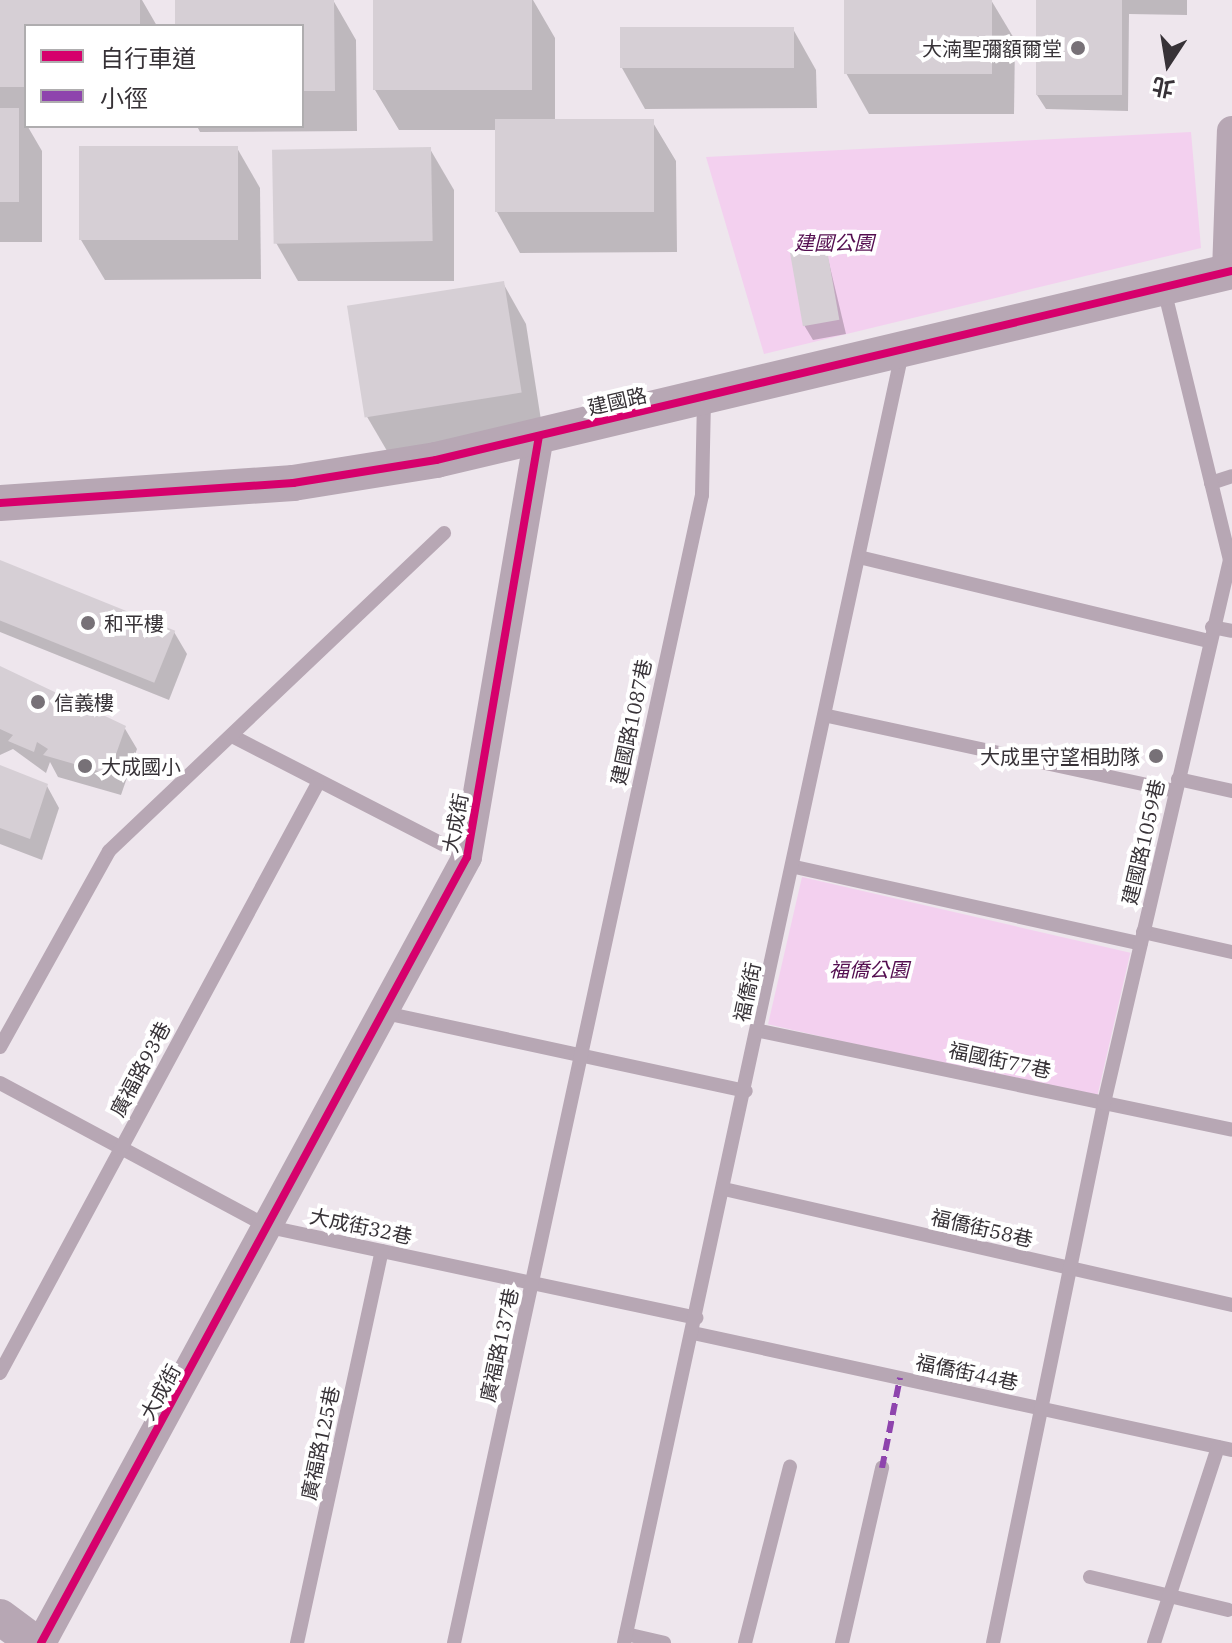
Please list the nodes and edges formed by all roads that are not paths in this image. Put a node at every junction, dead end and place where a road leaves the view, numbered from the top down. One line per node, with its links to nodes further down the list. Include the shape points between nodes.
1 (1232, 131): 2 (street)
2 (1230, 272): 3 (street, 建國路)
3 (1163, 287): 4 (street, 建國路); 8 (lane, 建國路1059巷)
4 (902, 349): 5 (street, 建國路); 11 (lane, 福僑街)
5 (704, 396): 6 (street, 建國路); 26 (lane, 建國路1087巷, via 702,495)
6 (539, 436): 9 (street, 建國路, via 293,483); 19 (street, 大成街)
7 (1232, 476): 8 (lane)
8 (1211, 483): 13 (lane, 建國路1059巷, via 1230,560)
9 (0, 503)
10 (444, 533): 15 (lane)
11 (863, 558): 13 (lane); 14 (lane, 福僑街)
12 (1232, 631): 13 (lane)
13 (1211, 634): 17 (lane, 建國路1059巷)
14 (828, 716): 17 (lane); 20 (lane, 福僑街)
15 (234, 737): 16 (lane); 25 (lane, via 109,851)
16 (317, 785): 19 (lane); 31 (lane, 廣福路93巷)
17 (1176, 785): 18 (lane); 21 (lane, 建國路1059巷)
18 (1232, 791)
19 (467, 857): 23 (street, 大成街)
20 (795, 867): 21 (lane); 24 (lane, 福僑街)
21 (1142, 938): 22 (lane); 29 (lane, 建國路1059巷)
22 (1232, 952)
23 (385, 1013): 26 (lane); 33 (street, 大成街)
24 (760, 1031): 28 (lane, 福僑街); 29 (lane, 福國街77巷)
25 (0, 1047)
26 (580, 1055): 28 (lane); 36 (lane, 廣福路137巷)
27 (0, 1083): 31 (lane, 大成街32巷)
28 (746, 1091): 32 (lane, 福僑街)
29 (1104, 1103): 30 (lane, 福國街77巷); 35 (lane, 建國路1059巷)
30 (1232, 1130)
31 (120, 1147): 33 (lane, 大成街32巷); 39 (lane, 廣福路93巷)
32 (724, 1189): 35 (lane, 福僑街58巷); 38 (lane, 福僑街)
33 (269, 1227): 34 (lane, 大成街32巷); 50 (street, 大成街)
34 (382, 1251): 36 (lane, 大成街32巷); 51 (lane, 廣福路125巷)
35 (1073, 1270): 37 (lane, 福僑街58巷); 40 (lane, 建國路1059巷)
36 (533, 1283): 38 (lane, 大成街32巷); 52 (lane, 廣福路137巷)
37 (1232, 1305)
38 (694, 1326): 40 (lane, 福僑街44巷); 48 (lane, 福僑街)
39 (0, 1373)
40 (1046, 1409): 41 (lane, 福僑街44巷); 56 (lane, 建國路1059巷)
41 (1225, 1448): 45 (lane)
42 (790, 1467): 54 (lane)
43 (882, 1468): 55 (lane)
44 (1090, 1577): 45 (lane)
45 (1170, 1598): 46 (lane); 57 (lane)
46 (1228, 1610)
47 (0, 1617): 49 (street)
48 (625, 1639): 53 (lane)
49 (35, 1643)
50 (41, 1643)
51 (297, 1643)
52 (454, 1643)
53 (664, 1643)
54 (745, 1643)
55 (842, 1643)
56 (993, 1643)
57 (1154, 1643)

